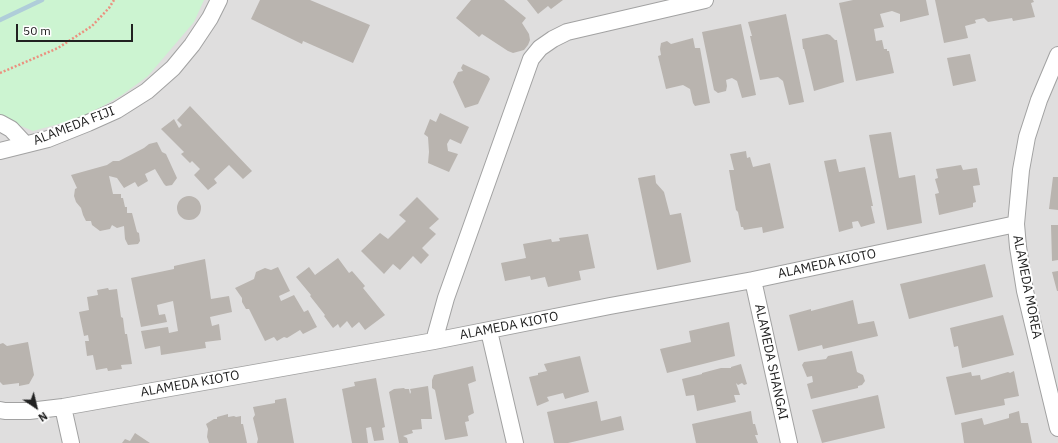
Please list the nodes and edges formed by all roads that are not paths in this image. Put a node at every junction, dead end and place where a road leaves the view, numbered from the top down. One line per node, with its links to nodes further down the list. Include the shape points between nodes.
1 (219, 0): 5 (street, ALAMEDA FIJI, via 192,45 173,68 147,91 88,124 48,139)
2 (705, 0): 10 (street, via 567,32 540,48 531,60 525,76 446,298)
3 (1058, 56): 7 (street, ALAMEDA MOREA, via 1039,100 1027,137)
4 (0, 123): 5 (street, via 11,129)
5 (25, 144): 6 (street, ALAMEDA FIJI)
6 (0, 151)
7 (1016, 224): 8 (street, ALAMEDA KIOTO); 13 (street, ALAMEDA MOREA, via 1025,290)
8 (753, 280): 9 (street, ALAMEDA KIOTO); 16 (street, ALAMEDA SHANGAI)
9 (489, 331): 10 (street, ALAMEDA KIOTO); 15 (street)
10 (434, 341): 11 (street, ALAMEDA KIOTO)
11 (64, 407): 12 (street, ALAMEDA KIOTO, via 29,411); 14 (street)
12 (0, 410)
13 (1058, 428)
14 (71, 443)
15 (515, 443)
16 (789, 443)

